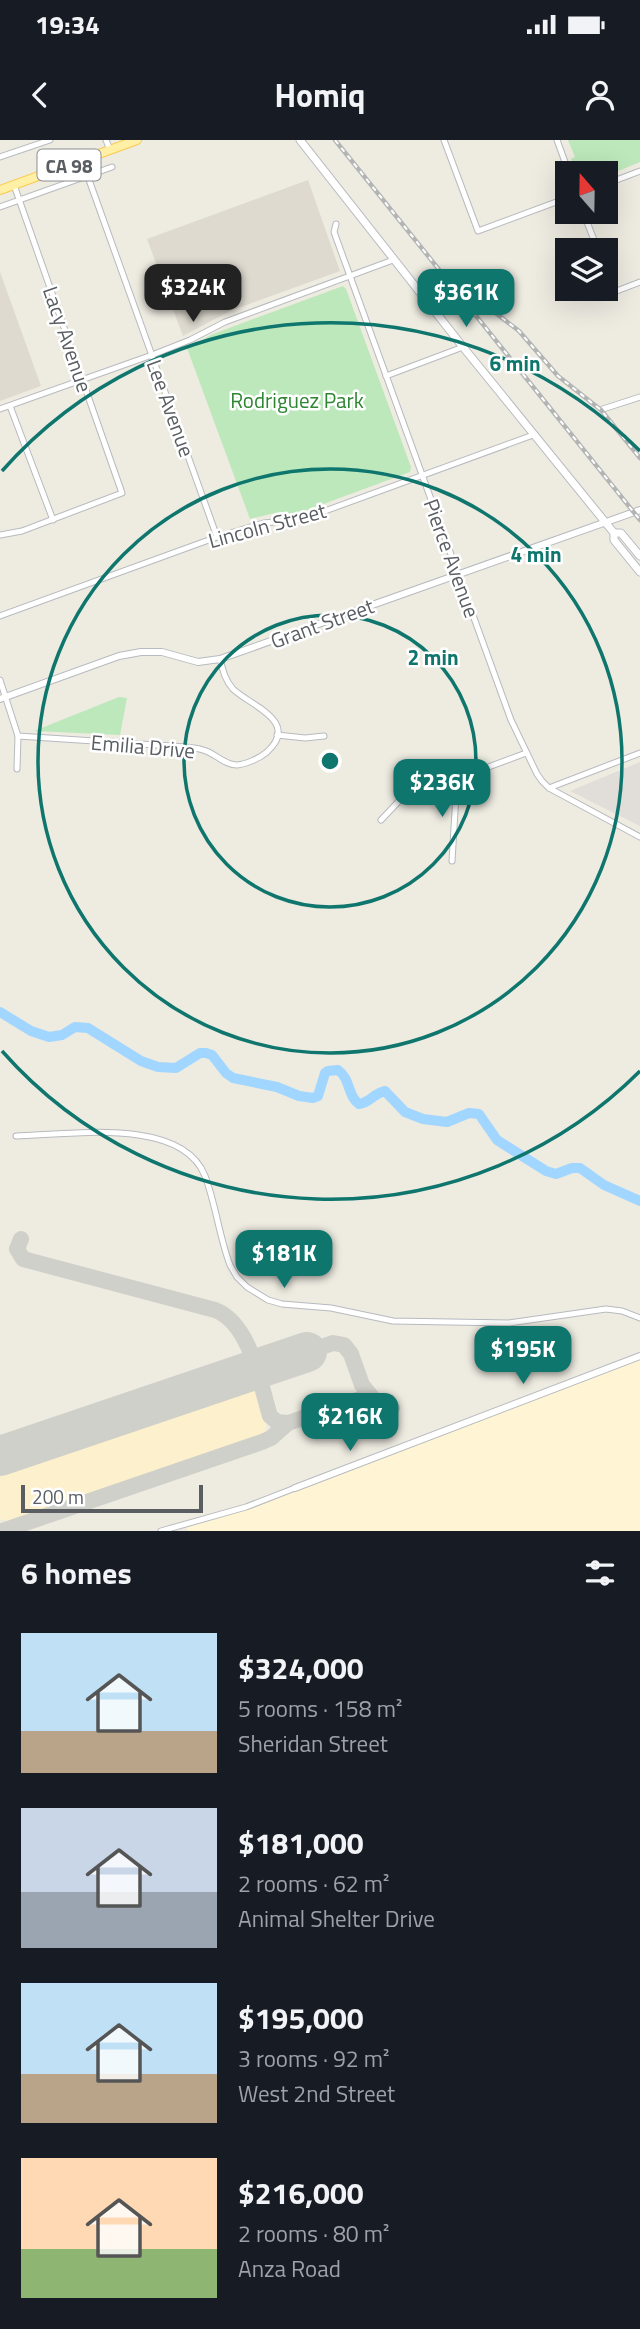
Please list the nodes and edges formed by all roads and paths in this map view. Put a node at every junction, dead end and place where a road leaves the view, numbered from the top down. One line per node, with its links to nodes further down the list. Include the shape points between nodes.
1 (50, 140): 8 (street)
2 (106, 140): 7 (street)
3 (137, 140): 7 (main road, CA 98)
4 (300, 140): 21 (main road)
5 (444, 140): 18 (street, via 478,231)
6 (557, 140): 10 (street)
7 (110, 150): 9 (main road, CA 98)
8 (0, 157)
9 (84, 160): 13 (street, Lee Avenue); 15 (main road, CA 98)
10 (565, 161)
11 (112, 167): 13 (street)
12 (640, 171): 14 (street)
13 (88, 177): 17 (street); 26 (street, Lee Avenue)
14 (618, 179)
15 (14, 185): 16 (main road, CA 98); 17 (street, Lacy Avenue)
16 (0, 190)
17 (19, 200): 19 (street); 28 (street, Lacy Avenue)
18 (555, 202)
19 (0, 207)
20 (336, 224): 22 (street, Pierce Avenue, via 334,232)
21 (394, 260): 22 (street); 25 (main road)
22 (350, 276): 26 (street, via 225,322); 27 (street, Pierce Avenue)
23 (640, 282): 24 (street)
24 (618, 290)
25 (463, 347): 27 (street); 33 (main road)
26 (152, 355): 28 (street); 40 (street, Lee Avenue)
27 (386, 376): 34 (street, Pierce Avenue)
28 (83, 380): 30 (street); 36 (street, Lacy Avenue, via 122,494)
29 (640, 397): 32 (street)
30 (10, 406): 31 (street); 36 (street)
31 (0, 409)
32 (603, 409)
33 (533, 435): 34 (street, Lincoln Street); 37 (main road)
34 (422, 476): 40 (street, Lincoln Street, via 303,519 264,523); 43 (street, Pierce Avenue)
35 (640, 510): 37 (street, Grant Street)
36 (52, 520): 39 (street)
37 (604, 522): 38 (main road); 43 (street, Grant Street)
38 (614, 533): 41 (main road, via 621,533); 42 (main road, via 614,540)
39 (0, 535)
40 (217, 537): 44 (street, Lincoln Street)
41 (640, 556)
42 (640, 572)
43 (458, 573): 45 (street, Grant Street); 51 (street, Pierce Avenue)
44 (0, 616)
45 (220, 659): 47 (street, Grant Street, via 198,662 162,652 141,652); 48 (street, via 231,687 273,718)
46 (0, 680): 47 (street)
47 (3, 698): 49 (street)
48 (277, 735): 49 (street, Emilia Drive, via 270,750 237,765 186,747); 50 (street)
49 (18, 736): 53 (street)
50 (324, 736)
51 (526, 753): 54 (street); 55 (street, Pierce Avenue)
52 (640, 753): 55 (street)
53 (17, 769)
54 (457, 778): 56 (street, via 400,800); 58 (street)
55 (550, 788): 57 (street, Pierce Avenue)
56 (382, 820)
57 (640, 837)
58 (452, 861)
59 (16, 1136): 60 (street, via 104,1131 177,1147 205,1176 237,1277 268,1300 393,1321 509,1323 606,1309)
60 (640, 1318)
61 (640, 1356): 62 (street)
62 (295, 1488): 63 (street)
63 (161, 1531)

